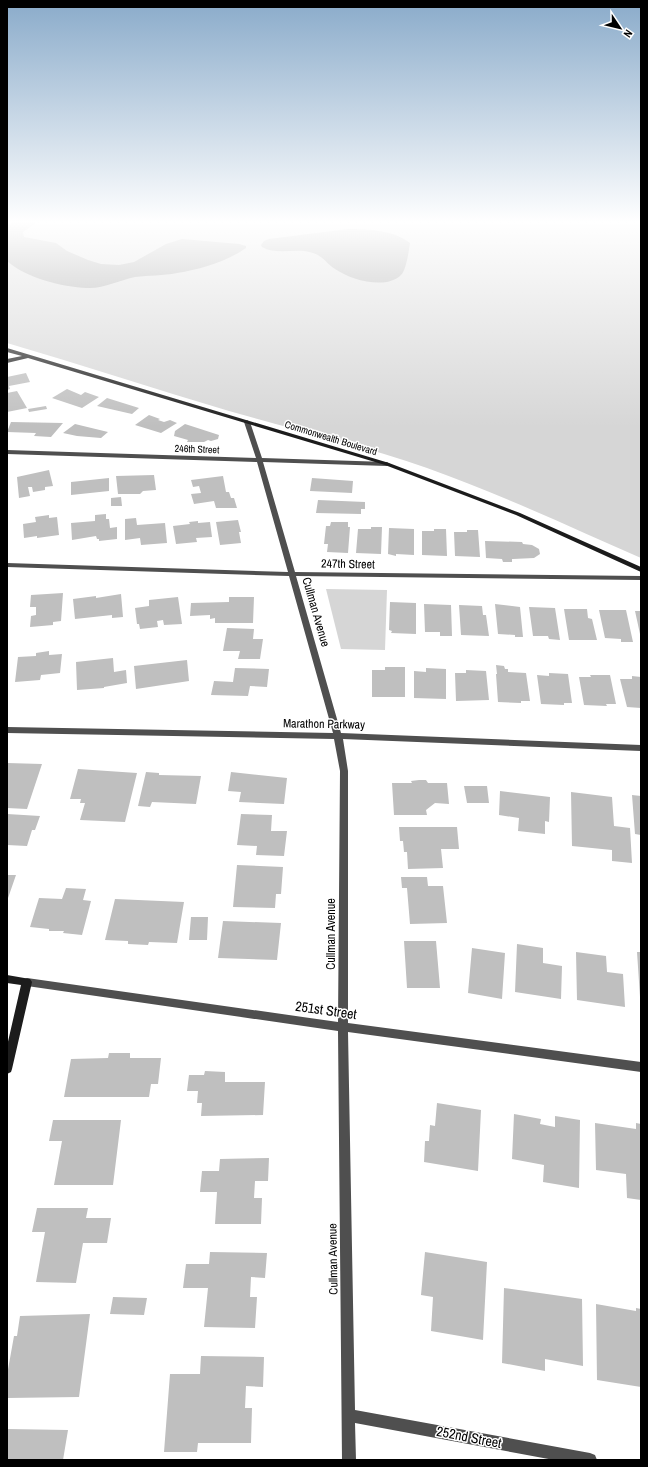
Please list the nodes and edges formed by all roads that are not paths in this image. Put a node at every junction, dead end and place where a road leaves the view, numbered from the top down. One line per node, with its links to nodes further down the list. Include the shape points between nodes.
1 (7, 350): 2 (street, Commonwealth Boulevard)
2 (27, 356): 3 (street); 4 (street, Commonwealth Boulevard)
3 (7, 361)
4 (247, 422): 6 (street, Cullman Avenue); 7 (street, Commonwealth Boulevard)
5 (7, 452): 6 (street, 246th Street)
6 (259, 460): 7 (street, 246th Street); 10 (street, Cullman Avenue)
7 (387, 464): 9 (street, Commonwealth Boulevard, via 518,514)
8 (7, 565): 10 (street, 247th Street)
9 (641, 570)
10 (292, 574): 11 (street, 247th Street); 13 (street, Cullman Avenue)
11 (641, 578)
12 (7, 730): 13 (street, Marathon Parkway)
13 (338, 736): 14 (street, Marathon Parkway); 17 (street, Cullman Avenue, via 344,771)
14 (641, 748)
15 (7, 979): 16 (street, 251st Street)
16 (27, 982): 17 (street, 251st Street); 19 (street)
17 (343, 1027): 18 (street, 251st Street); 20 (street, Cullman Avenue)
18 (641, 1067)
19 (7, 1069)
20 (348, 1415): 21 (street, Cullman Avenue); 22 (street, 252nd Street)
21 (349, 1460)
22 (590, 1460)

